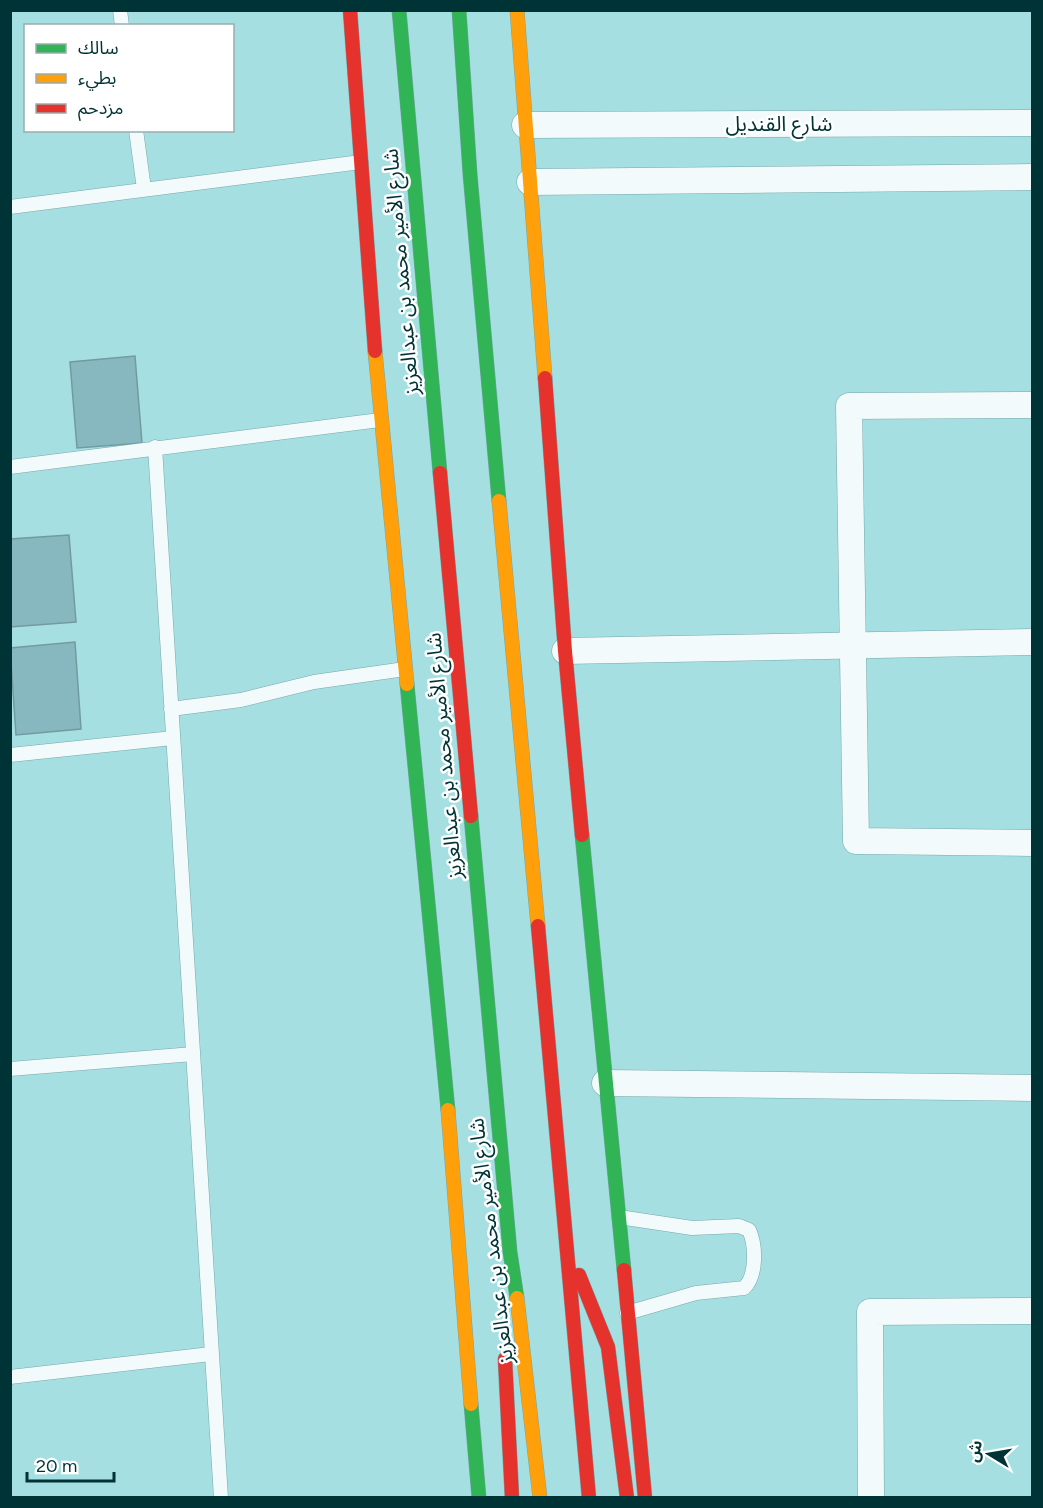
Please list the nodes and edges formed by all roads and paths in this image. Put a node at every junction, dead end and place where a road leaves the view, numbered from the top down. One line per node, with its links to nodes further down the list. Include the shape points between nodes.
1 (350, 10): 8 (main road)
2 (399, 10): 31 (main road, شارع الأمير محمد بن عبدالعزيز)
3 (459, 10): 30 (main road, via 470,174)
4 (517, 10): 6 (main road)
5 (1032, 123): 6 (street, شارع القنديل)
6 (525, 125): 10 (main road)
7 (136, 132): 11 (lane)
8 (363, 162): 11 (lane); 14 (main road)
9 (1032, 177): 10 (street)
10 (530, 182): 19 (main road)
11 (144, 189): 12 (lane)
12 (10, 207)
13 (1032, 405): 18 (street, via 849,406)
14 (380, 420): 15 (lane); 20 (main road)
15 (155, 447): 16 (lane); 21 (lane)
16 (10, 467)
17 (1032, 642): 18 (street)
18 (851, 644): 19 (street); 24 (street, via 856,841)
19 (565, 651): 27 (main road)
20 (405, 669): 21 (lane, via 314,682 241,700); 39 (main road, via 441,1023)
21 (171, 708): 22 (lane)
22 (173, 738): 23 (lane); 25 (lane)
23 (10, 755)
24 (1032, 843)
25 (193, 1054): 26 (lane); 36 (lane)
26 (10, 1069)
27 (605, 1083): 28 (street); 29 (main road)
28 (1032, 1088)
29 (618, 1216): 33 (main road); 33 (lane, via 692,1228 739,1226 749,1230 753,1238 753,1274 744,1288 696,1293)
30 (565, 1241): 42 (main road); 43 (main road, via 608,1347)
31 (510, 1252): 34 (main road); 41 (main road, شارع الأمير محمد بن عبدالعزيز)
32 (1032, 1311): 45 (street, via 870,1312)
33 (627, 1313): 44 (main road)
34 (505, 1328)
35 (505, 1350): 40 (main road)
36 (211, 1354): 37 (lane); 38 (lane)
37 (10, 1377)
38 (221, 1497)
39 (479, 1497)
40 (512, 1497)
41 (540, 1497)
42 (589, 1497)
43 (627, 1497)
44 (645, 1497)
45 (871, 1497)

